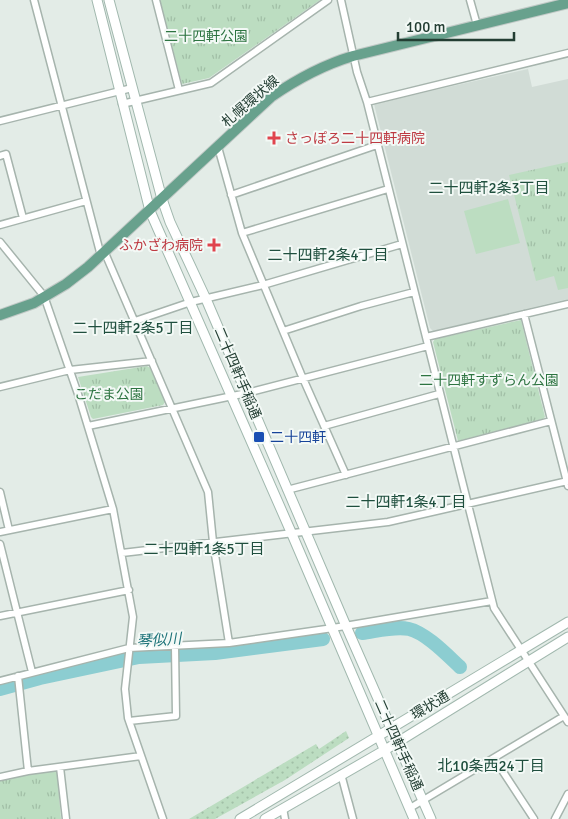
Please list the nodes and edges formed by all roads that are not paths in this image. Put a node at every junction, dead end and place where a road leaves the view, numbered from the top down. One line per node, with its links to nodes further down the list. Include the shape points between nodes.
1 (34, 0): 18 (street)
2 (97, 0): 14 (street, 二十四軒手稲通)
3 (109, 0): 12 (street, 二十四軒手稲通)
4 (156, 0): 13 (street)
5 (328, 0): 13 (street, via 211,83)
6 (341, 0): 11 (street)
7 (470, 0): 9 (street)
8 (568, 3): 9 (main road, 札幌環状線)
9 (477, 25): 11 (main road, 札幌環状線)
10 (568, 53): 16 (street)
11 (353, 56): 16 (street); 21 (main road, 札幌環状線, via 323,66 290,84)
12 (132, 88): 14 (street); 15 (street, 二十四軒手稲通)
13 (179, 90): 15 (street)
14 (119, 92): 17 (street, 二十四軒手稲通); 18 (street)
15 (136, 101): 17 (street); 25 (street, 二十四軒手稲通)
16 (367, 102): 20 (street)
17 (122, 104): 27 (street, 二十四軒手稲通)
18 (61, 106): 19 (street); 26 (street)
19 (0, 120)
20 (377, 145): 23 (street); 24 (street)
21 (218, 147): 24 (street); 25 (main road, 札幌環状線)
22 (0, 156): 28 (street, via 6,154)
23 (388, 189): 30 (street); 32 (street)
24 (231, 195): 30 (street)
25 (162, 199): 27 (main road, 札幌環状線); 37 (street, 二十四軒手稲通)
26 (86, 202): 28 (street); 33 (street)
27 (150, 211): 33 (main road, 札幌環状線); 38 (street, 二十四軒手稲通)
28 (23, 218): 29 (street)
29 (0, 225)
30 (242, 233): 34 (street)
31 (0, 242): 36 (street)
32 (402, 244): 34 (street); 35 (street)
33 (103, 254): 36 (main road, 札幌環状線, via 66,284); 42 (street)
34 (263, 285): 37 (street); 43 (street)
35 (414, 292): 43 (street); 44 (street)
36 (44, 296): 40 (main road, 札幌環状線, via 34,303); 47 (street)
37 (206, 299): 38 (street); 50 (street, 二十四軒手稲通)
38 (191, 302): 42 (street); 52 (street, 二十四軒手稲通)
39 (568, 304): 41 (street)
40 (0, 314)
41 (524, 314): 44 (street); 54 (street)
42 (134, 321): 46 (street)
43 (283, 330): 48 (street)
44 (426, 337): 45 (street)
45 (428, 346): 48 (street); 51 (street)
46 (152, 361): 47 (street); 53 (street)
47 (70, 370): 49 (street); 55 (street)
48 (303, 379): 50 (street); 56 (street)
49 (0, 387)
50 (247, 393): 52 (street); 60 (street, 二十四軒手稲通)
51 (439, 394): 56 (street); 57 (street)
52 (232, 396): 53 (street); 67 (street, 二十四軒手稲通)
53 (172, 409): 55 (street); 68 (street, via 208,492)
54 (551, 421): 57 (street); 59 (street)
55 (88, 426): 63 (street)
56 (324, 426): 58 (street)
57 (453, 446): 58 (street); 62 (street)
58 (346, 475): 60 (street)
59 (568, 482): 62 (street)
60 (287, 490): 65 (street, 二十四軒手稲通)
61 (0, 492): 64 (street)
62 (468, 503): 65 (street, via 388,522); 72 (street)
63 (114, 508): 64 (street); 70 (street)
64 (10, 530): 66 (street)
65 (306, 531): 67 (street); 76 (street, 二十四軒手稲通)
66 (0, 532)
67 (291, 532): 68 (street); 77 (street, 二十四軒手稲通)
68 (213, 542): 70 (street); 79 (street)
69 (0, 544): 73 (street)
70 (122, 553): 71 (street)
71 (129, 590): 73 (street); 82 (street, via 133,617)
72 (492, 601): 76 (street); 81 (street)
73 (18, 614): 74 (street); 84 (street)
74 (0, 616)
75 (568, 622): 81 (street, 環状通)
76 (346, 626): 77 (street); 90 (street, 二十四軒手稲通)
77 (332, 628): 79 (street); 91 (street, 二十四軒手稲通)
78 (568, 637): 83 (street, 環状通)
79 (230, 643): 80 (street)
80 (176, 649): 82 (street); 88 (street, via 176,716)
81 (521, 650): 83 (street); 90 (street, 環状通)
82 (129, 651): 84 (street); 88 (street, via 125,688)
83 (528, 661): 87 (street); 92 (street, 環状通)
84 (32, 672): 85 (street)
85 (18, 679): 86 (street); 97 (street)
86 (0, 681)
87 (564, 716): 89 (street); 95 (street)
88 (129, 722): 94 (street)
89 (568, 722)
90 (392, 728): 91 (street, 環状通); 92 (street, 二十四軒手稲通)
91 (380, 735): 93 (street, 二十四軒手稲通); 106 (street, 環状通)
92 (398, 742): 93 (street, 環状通); 101 (street, 二十四軒手稲通)
93 (385, 750): 98 (street, 環状通); 103 (street, 二十四軒手稲通)
94 (141, 756): 96 (street); 105 (street)
95 (494, 758): 101 (street); 112 (street)
96 (60, 768): 97 (street); 104 (street)
97 (28, 771): 99 (street)
98 (341, 774): 102 (street, 環状通); 109 (street)
99 (0, 777)
100 (568, 794): 113 (street)
101 (423, 800): 103 (street); 111 (street, 二十四軒手稲通)
102 (283, 808): 107 (street, 環状通); 108 (street)
103 (410, 808): 110 (street, 二十四軒手稲通)
104 (66, 819)
105 (163, 819)
106 (240, 819)
107 (265, 819)
108 (286, 819)
109 (353, 819)
110 (414, 819)
111 (431, 819)
112 (534, 819)
113 (555, 819)

